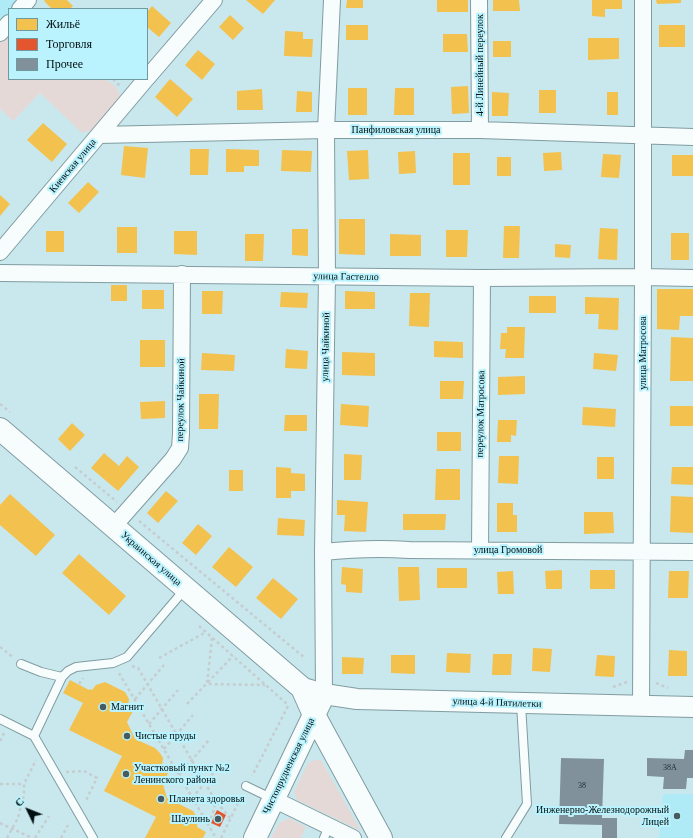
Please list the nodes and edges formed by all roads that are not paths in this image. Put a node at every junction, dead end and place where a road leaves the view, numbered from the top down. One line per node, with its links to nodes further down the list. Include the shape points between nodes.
1 (28, 0): 6 (street)
2 (214, 0): 9 (street, Киевская улица)
3 (332, 0): 11 (street, улица Чайкиной)
4 (479, 0): 12 (street, 4-й Линейный переулок)
5 (643, 0): 14 (street, улица Матросова)
6 (21, 8)
7 (8, 24): 8 (street)
8 (0, 33)
9 (148, 78)
10 (146, 80): 13 (street, Киевская улица)
11 (326, 130): 12 (street, Панфиловская улица); 13 (street, Панфиловская улица); 19 (street, улица Чайкиной)
12 (480, 130): 14 (street, Панфиловская улица)
13 (99, 134): 16 (street, Киевская улица)
14 (643, 136): 15 (street, Панфиловская улица); 20 (street, улица Матросова)
15 (693, 137)
16 (0, 252)
17 (0, 273): 18 (street, улица Гастелло)
18 (182, 274): 19 (street, улица Гастелло); 24 (street, переулок Чайкиной, via 180,448)
19 (327, 276): 21 (street, улица Гастелло); 27 (street, улица Чайкиной)
20 (643, 277): 21 (street, улица Гастелло); 22 (street, улица Гастелло); 26 (street, улица Матросова)
21 (482, 278): 25 (street, переулок Матросова)
22 (693, 278)
23 (0, 429): 24 (main road, Украинская улица)
24 (113, 526): 29 (main road, Украинская улица)
25 (480, 550): 26 (street, улица Громовой); 27 (street, улица Громовой, via 360,548)
26 (642, 551): 28 (street, улица Громовой); 35 (street, улица Матросова)
27 (324, 552): 33 (street, улица Чайкиной)
28 (693, 552)
29 (185, 588): 31 (lane, via 127,657 113,663 76,667); 32 (main road, Украинская улица)
30 (21, 664): 31 (lane, via 41,672)
31 (62, 676): 39 (lane)
32 (302, 688): 33 (street, улица 4-й Пятилетки); 37 (main road)
33 (324, 694): 34 (street, улица 4-й Пятилетки, via 357,699); 37 (main road, Чистопрудненская улица)
34 (520, 704): 35 (street, улица 4-й Пятилетки); 47 (lane, via 527,804)
35 (641, 706): 36 (street, улица 4-й Пятилетки)
36 (693, 707)
37 (314, 715): 41 (main road, Чистопрудненская улица); 46 (main road)
38 (0, 719): 39 (lane)
39 (34, 736): 43 (lane)
40 (246, 786): 41 (lane)
41 (273, 799): 42 (street); 44 (main road, Чистопрудненская улица)
42 (326, 832): 45 (street)
43 (93, 838)
44 (255, 838)
45 (353, 838)
46 (382, 838)
47 (506, 838)

